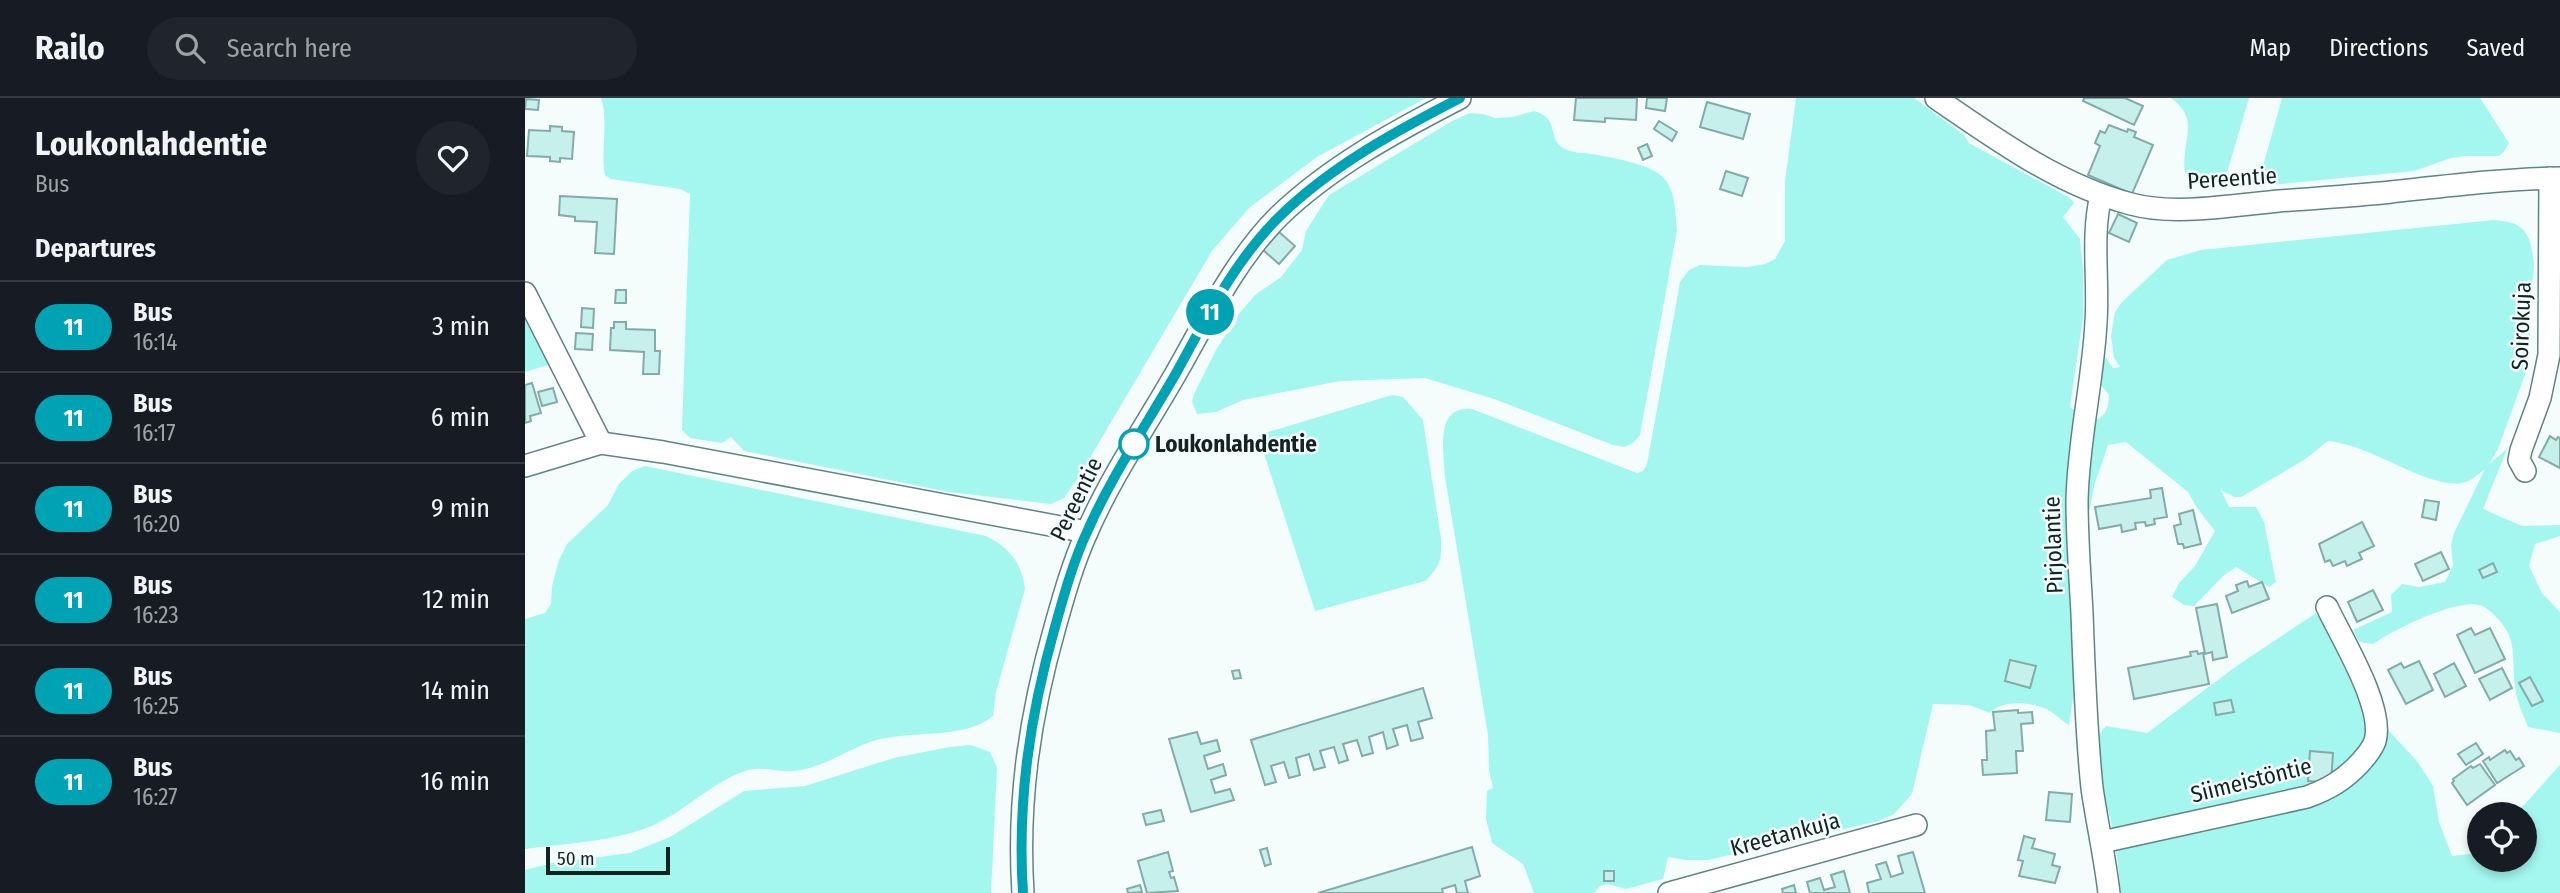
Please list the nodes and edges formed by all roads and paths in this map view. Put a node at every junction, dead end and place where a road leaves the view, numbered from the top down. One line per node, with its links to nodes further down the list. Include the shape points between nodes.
1 (1460, 98): 9 (street, Pereentie, via 1346,162 1276,219 1221,295)
2 (1936, 98): 4 (street, Pereentie, via 2015,152)
3 (2555, 178): 4 (street, Pereentie, via 2184,208 2134,205); 8 (street, Soirokuja, via 2549,355 2540,398 2521,450 2519,460)
4 (2101, 195): 12 (street, Pirjolantie, via 2094,243 2097,321 2077,503 2088,735)
5 (525, 293): 6 (street)
6 (601, 443): 7 (street); 9 (street)
7 (525, 466)
8 (2525, 471)
9 (1087, 532): 14 (street, Pereentie, via 1059,611 1031,726 1021,808)
10 (2327, 607): 12 (street, Siimeistöntie, via 2371,696 2377,719 2375,744 2352,771 2331,788 2307,797)
11 (1916, 825): 13 (street, Kreetankuja)
12 (2102, 842): 15 (street, Pirjolantie)
13 (1673, 892)
14 (1023, 893)
15 (2109, 893)

